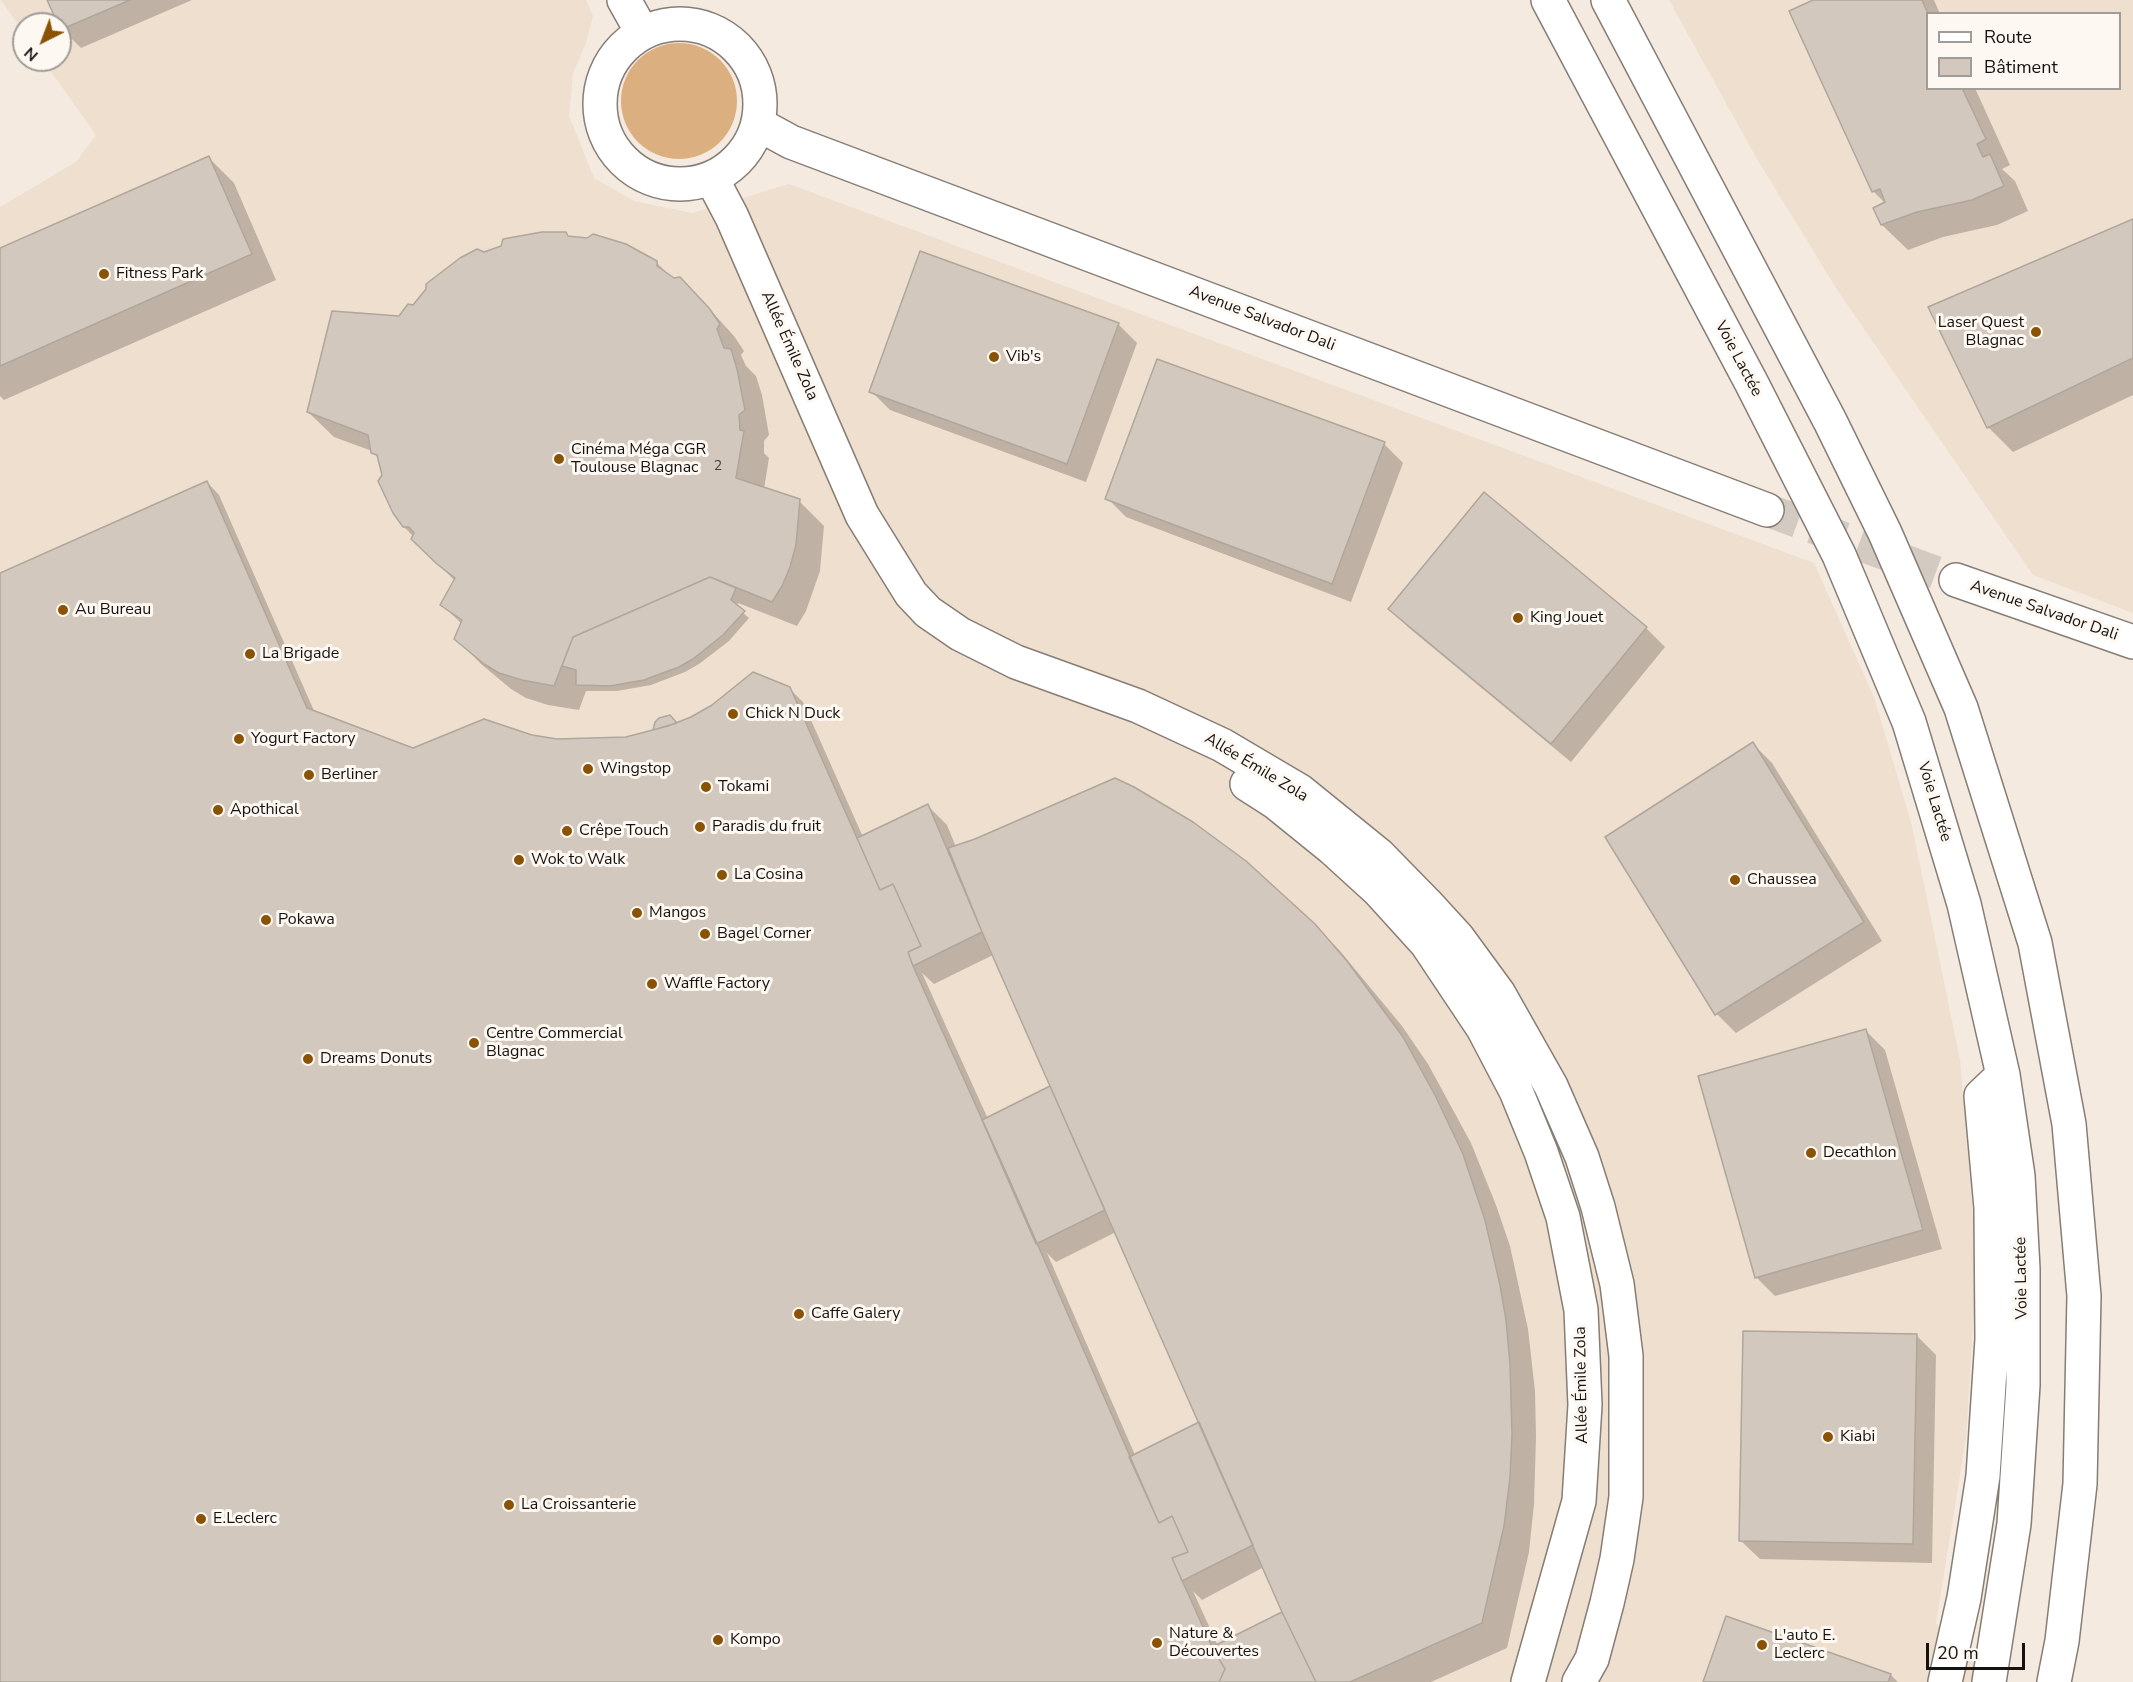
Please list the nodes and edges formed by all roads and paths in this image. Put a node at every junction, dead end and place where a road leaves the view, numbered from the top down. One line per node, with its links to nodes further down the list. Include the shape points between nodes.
1 (624, 0): 4 (main road)
2 (1548, 0): 11 (main road, Voie Lactée, via 1839,555 1905,711 1964,904)
3 (1608, 0): 20 (main road, via 1885,533 1961,708 2035,943 2069,1124 2084,1296 2080,1484)
4 (642, 32): 5 (main road, via 687,23 710,29 730,41 746,57 756,78 761,100); 6 (main road, via 620,50 604,74 599,102 603,131 628,167 647,178 669,184)
5 (758, 123): 6 (main road, via 744,153); 7 (main road, Avenue Salvador Dali, via 802,146)
6 (712, 179): 8 (main road, Allée Émile Zola)
7 (1767, 510)
8 (862, 514): 12 (main road, Allée Émile Zola, via 866,550 881,582 898,611 921,634 978,668 1100,713 1196,756 1275,802 1333,849 1378,890 1427,944 1483,1029); 13 (main road, Allée Émile Zola, via 911,594 928,612 960,634 1016,662 1138,706 1222,745 1300,791 1379,855 1458,938 1499,994)
9 (1956, 580): 10 (main road, Avenue Salvador Dali)
10 (2133, 642)
11 (2003, 1075): 18 (main road, via 1981,1096 1991,1208 1992,1339 1983,1476 1964,1598); 19 (main road, Voie Lactée, via 2018,1176 2023,1384 2014,1524)
12 (1516, 1091): 13 (main road, Allée Émile Zola, via 1564,1162); 14 (main road, Allée Émile Zola, via 1563,1217)
13 (1589, 1155): 15 (main road, Allée Émile Zola, via 1617,1284)
14 (1581, 1310): 15 (main road, via 1614,1353); 16 (main road, Allée Émile Zola, via 1585,1405 1579,1501)
15 (1626, 1356): 17 (main road, Allée Émile Zola, via 1626,1497 1607,1603 1592,1659)
16 (1528, 1682)
17 (1580, 1682)
18 (1945, 1682)
19 (1989, 1682)
20 (2054, 1682)

